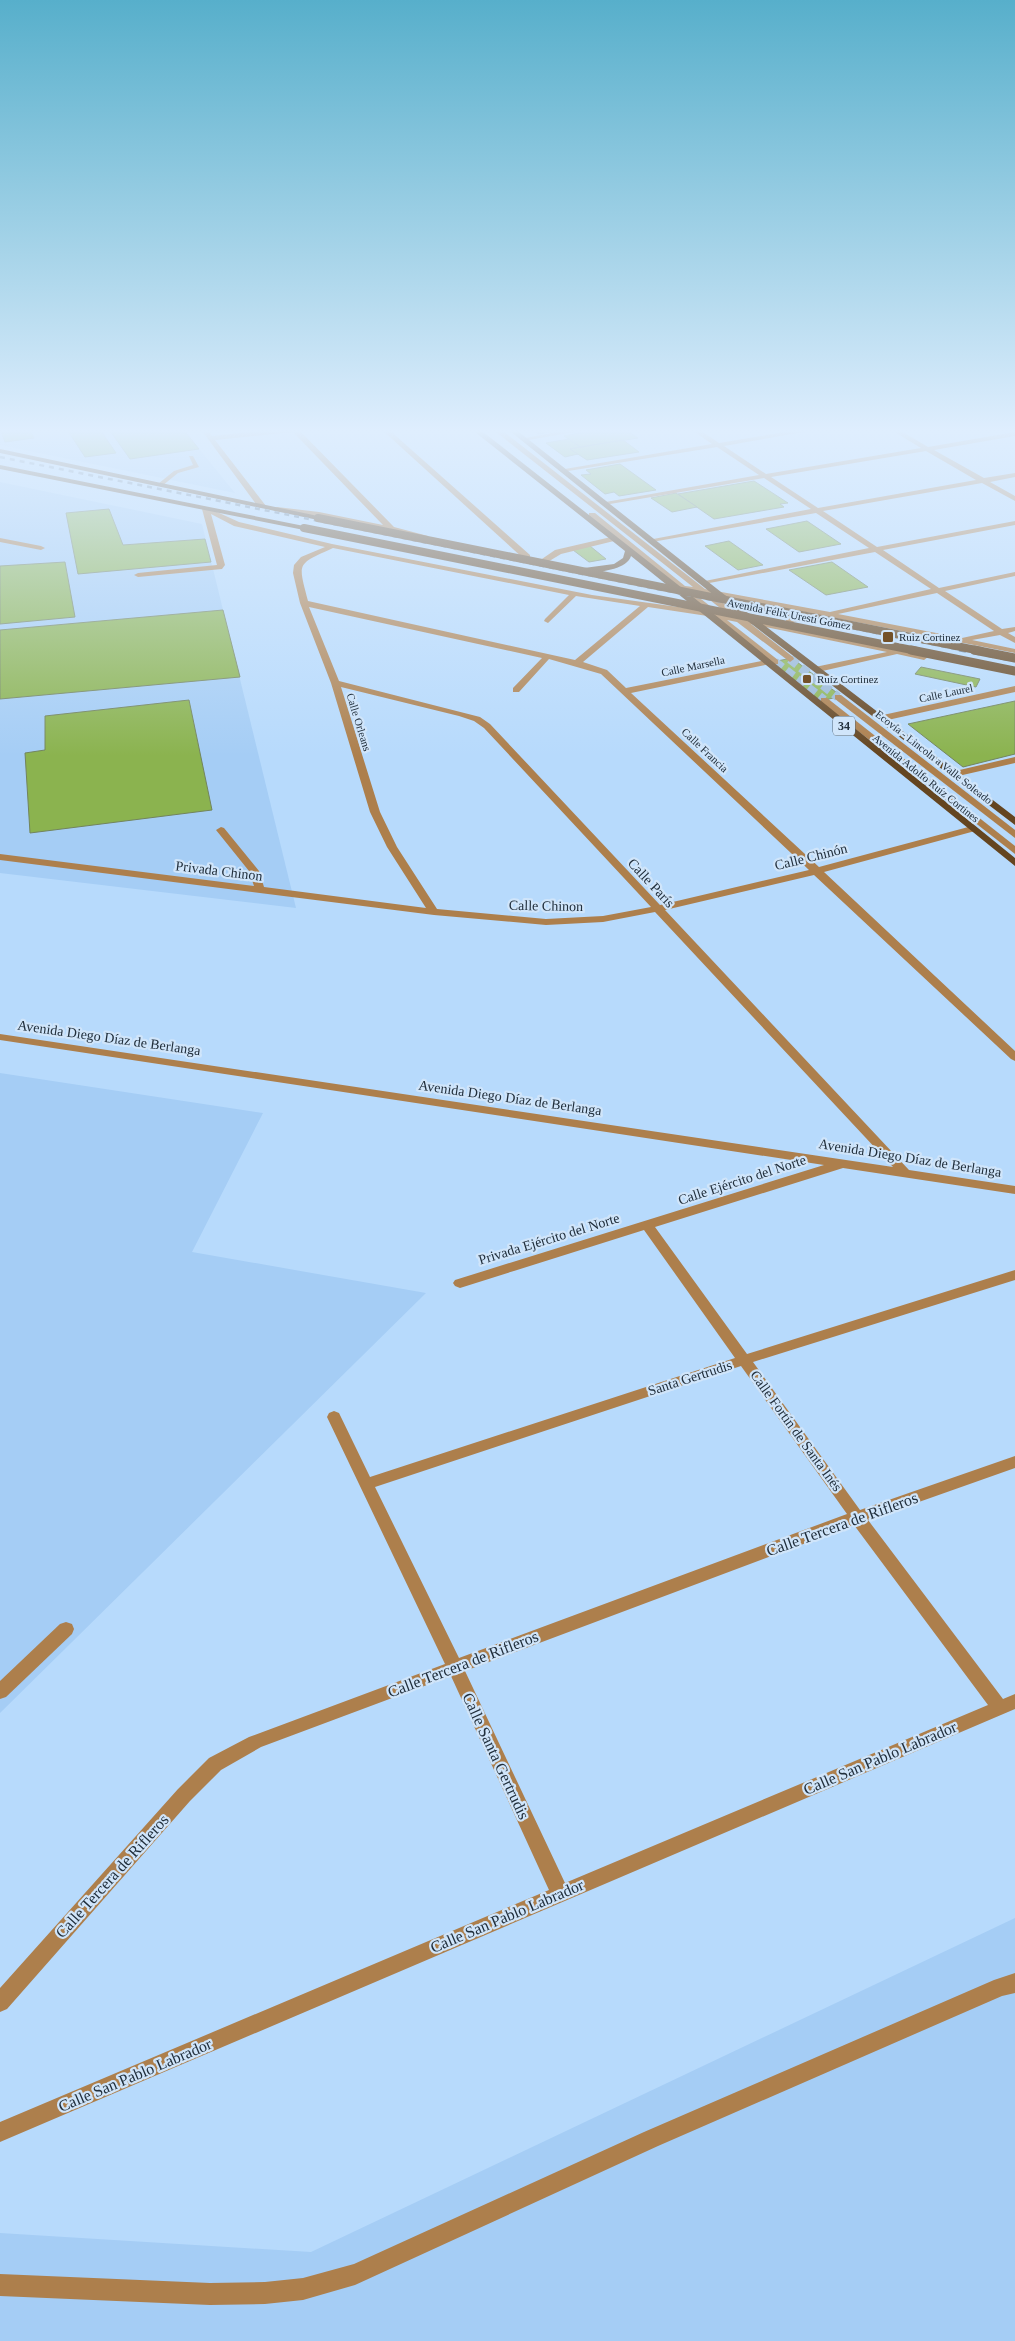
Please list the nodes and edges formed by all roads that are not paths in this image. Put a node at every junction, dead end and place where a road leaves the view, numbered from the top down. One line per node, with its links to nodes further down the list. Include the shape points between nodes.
1 (214, 537): 24 (street, via 219,567)
2 (294, 537): 16 (street)
3 (349, 537): 56 (main road, Avenida Félix Uresti Gómez, bridge)
4 (409, 537): 50 (main road, Avenida Félix Uresti Gómez, bridge)
5 (431, 537): 20 (street)
6 (506, 537): 20 (street)
7 (620, 537): 28 (street)
8 (634, 537): 30 (street)
9 (648, 537): 15 (main road, Avenida Adolfo Ruíz Cortines / 34)
10 (668, 537): 15 (street)
11 (858, 537): 18 (street)
12 (941, 537): 18 (street)
13 (611, 538): 19 (main road, Avenida Adolfo Ruíz Cortines / 34); 21 (street, via 558,552)
14 (0, 540): 17 (street)
15 (652, 540): 26 (main road, Avenida Adolfo Ruíz Cortines / 34)
16 (332, 546): 31 (street); 34 (street, Calle Orleans, via 298,565)
17 (41, 548)
18 (876, 549): 26 (street); 29 (street)
19 (628, 552): 22 (main road, via 627,560 616,566); 27 (main road, Avenida Adolfo Ruíz Cortines / 34)
20 (528, 557): 21 (street)
21 (543, 561): 22 (street)
22 (587, 570): 25 (street)
23 (1015, 574): 29 (street)
24 (138, 575)
25 (621, 576): 27 (street); 33 (street, via 626,584 618,592)
26 (704, 582): 32 (main road, Avenida Adolfo Ruíz Cortines / 34)
27 (674, 586): 28 (street); 36 (main road, Avenida Adolfo Ruíz Cortines / 34)
28 (684, 588): 30 (street); 38 (street)
29 (936, 589): 37 (street); 44 (street)
30 (704, 592): 32 (street); 39 (street)
31 (574, 594): 33 (street); 40 (street)
32 (718, 594): 37 (street); 41 (main road, Avenida Adolfo Ruíz Cortines / 34)
33 (592, 597): 35 (street)
34 (304, 603): 49 (street, Calle Francia); 57 (street, Calle Orleans)
35 (646, 605): 36 (street); 54 (street)
36 (706, 614): 38 (street); 52 (main road, Avenida Adolfo Ruíz Cortines / 34)
37 (828, 614): 43 (street, via 790,620 788,626); 45 (street)
38 (716, 615): 39 (street); 53 (street)
39 (740, 620): 41 (street); 51 (street)
40 (548, 621)
41 (757, 623): 43 (street); 55 (main road, Avenida Adolfo Ruíz Cortines / 34)
42 (1015, 629): 44 (street)
43 (795, 631): 48 (street)
44 (1002, 632): 45 (street); 46 (street)
45 (960, 640): 47 (street)
46 (1015, 641)
47 (1015, 651)
48 (899, 652): 55 (street); 56 (street)
49 (547, 656): 54 (street, Calle Francia); 59 (street)
50 (1015, 658)
51 (790, 659)
52 (765, 662): 60 (street, Calle Marsella); 67 (main road, Avenida Adolfo Ruíz Cortines / 34)
53 (775, 662)
54 (577, 663): 60 (street, Calle Francia, via 604,672)
55 (818, 669): 63 (main road, Avenida Adolfo Ruíz Cortines / 34)
56 (1015, 673)
57 (335, 683): 75 (street, Calle París, via 478,719); 76 (street, Calle Orleans, via 375,812 392,847)
58 (1015, 689): 63 (street, Calle Laurel)
59 (516, 690)
60 (626, 691): 73 (street, Calle Francia)
61 (838, 697): 69 (street, Ecovía - Lincoln a Valle Soleado)
62 (824, 700): 70 (street)
63 (883, 718): 65 (main road, Avenida Adolfo Ruíz Cortines / 34)
64 (1015, 760): 65 (street)
65 (954, 774): 66 (main road, Avenida Adolfo Ruíz Cortines / 34)
66 (1015, 822)
67 (972, 829): 72 (main road, Avenida Adolfo Ruíz Cortines / 34); 73 (street, Calle Chinón)
68 (221, 830): 74 (street, via 254,871)
69 (1015, 835)
70 (1015, 851)
71 (0, 857): 74 (street, Privada Chinon)
72 (1015, 863)
73 (817, 871): 75 (street, Calle Chinón); 78 (street, Calle Francia)
74 (260, 890): 76 (street, Privada Chinon)
75 (657, 909): 76 (street, Calle Chinon, via 575,922); 80 (street, Calle París)
76 (434, 912)
77 (0, 1037): 79 (street, Avenida Diego Díaz de Berlanga)
78 (1015, 1057)
79 (844, 1163): 80 (street, Avenida Diego Díaz de Berlanga); 82 (street, Calle Ejército del Norte)
80 (905, 1174): 81 (street, Avenida Diego Díaz de Berlanga)
81 (1015, 1190)
82 (648, 1226): 84 (street, Privada Ejército del Norte); 85 (street, Calle Fortín de Santa Inés)
83 (1015, 1275): 85 (street, Santa Gertrudis)
84 (460, 1283)
85 (744, 1360): 88 (street, Santa Gertrudis); 89 (street, Calle Fortín de Santa Inés)
86 (334, 1417): 88 (street, Calle Santa Gertrudis)
87 (1015, 1462): 89 (street, Calle Tercera de Rifleros)
88 (366, 1484): 91 (street, Calle Santa Gertrudis)
89 (858, 1517): 91 (street, Calle Tercera de Rifleros); 93 (street, Calle Fortín de Santa Inés)
90 (66, 1629): 92 (street)
91 (455, 1667): 94 (street, Calle Santa Gertrudis); 96 (street, Calle Tercera de Rifleros, via 255,1742 215,1764)
92 (0, 1692)
93 (1007, 1704): 94 (street, Calle San Pablo Labrador)
94 (560, 1893): 97 (street, Calle San Pablo Labrador)
95 (1015, 1983): 98 (street, via 651,2139 354,2274 303,2289 265,2293 210,2294)
96 (0, 2002)
97 (0, 2132)
98 (0, 2285)

